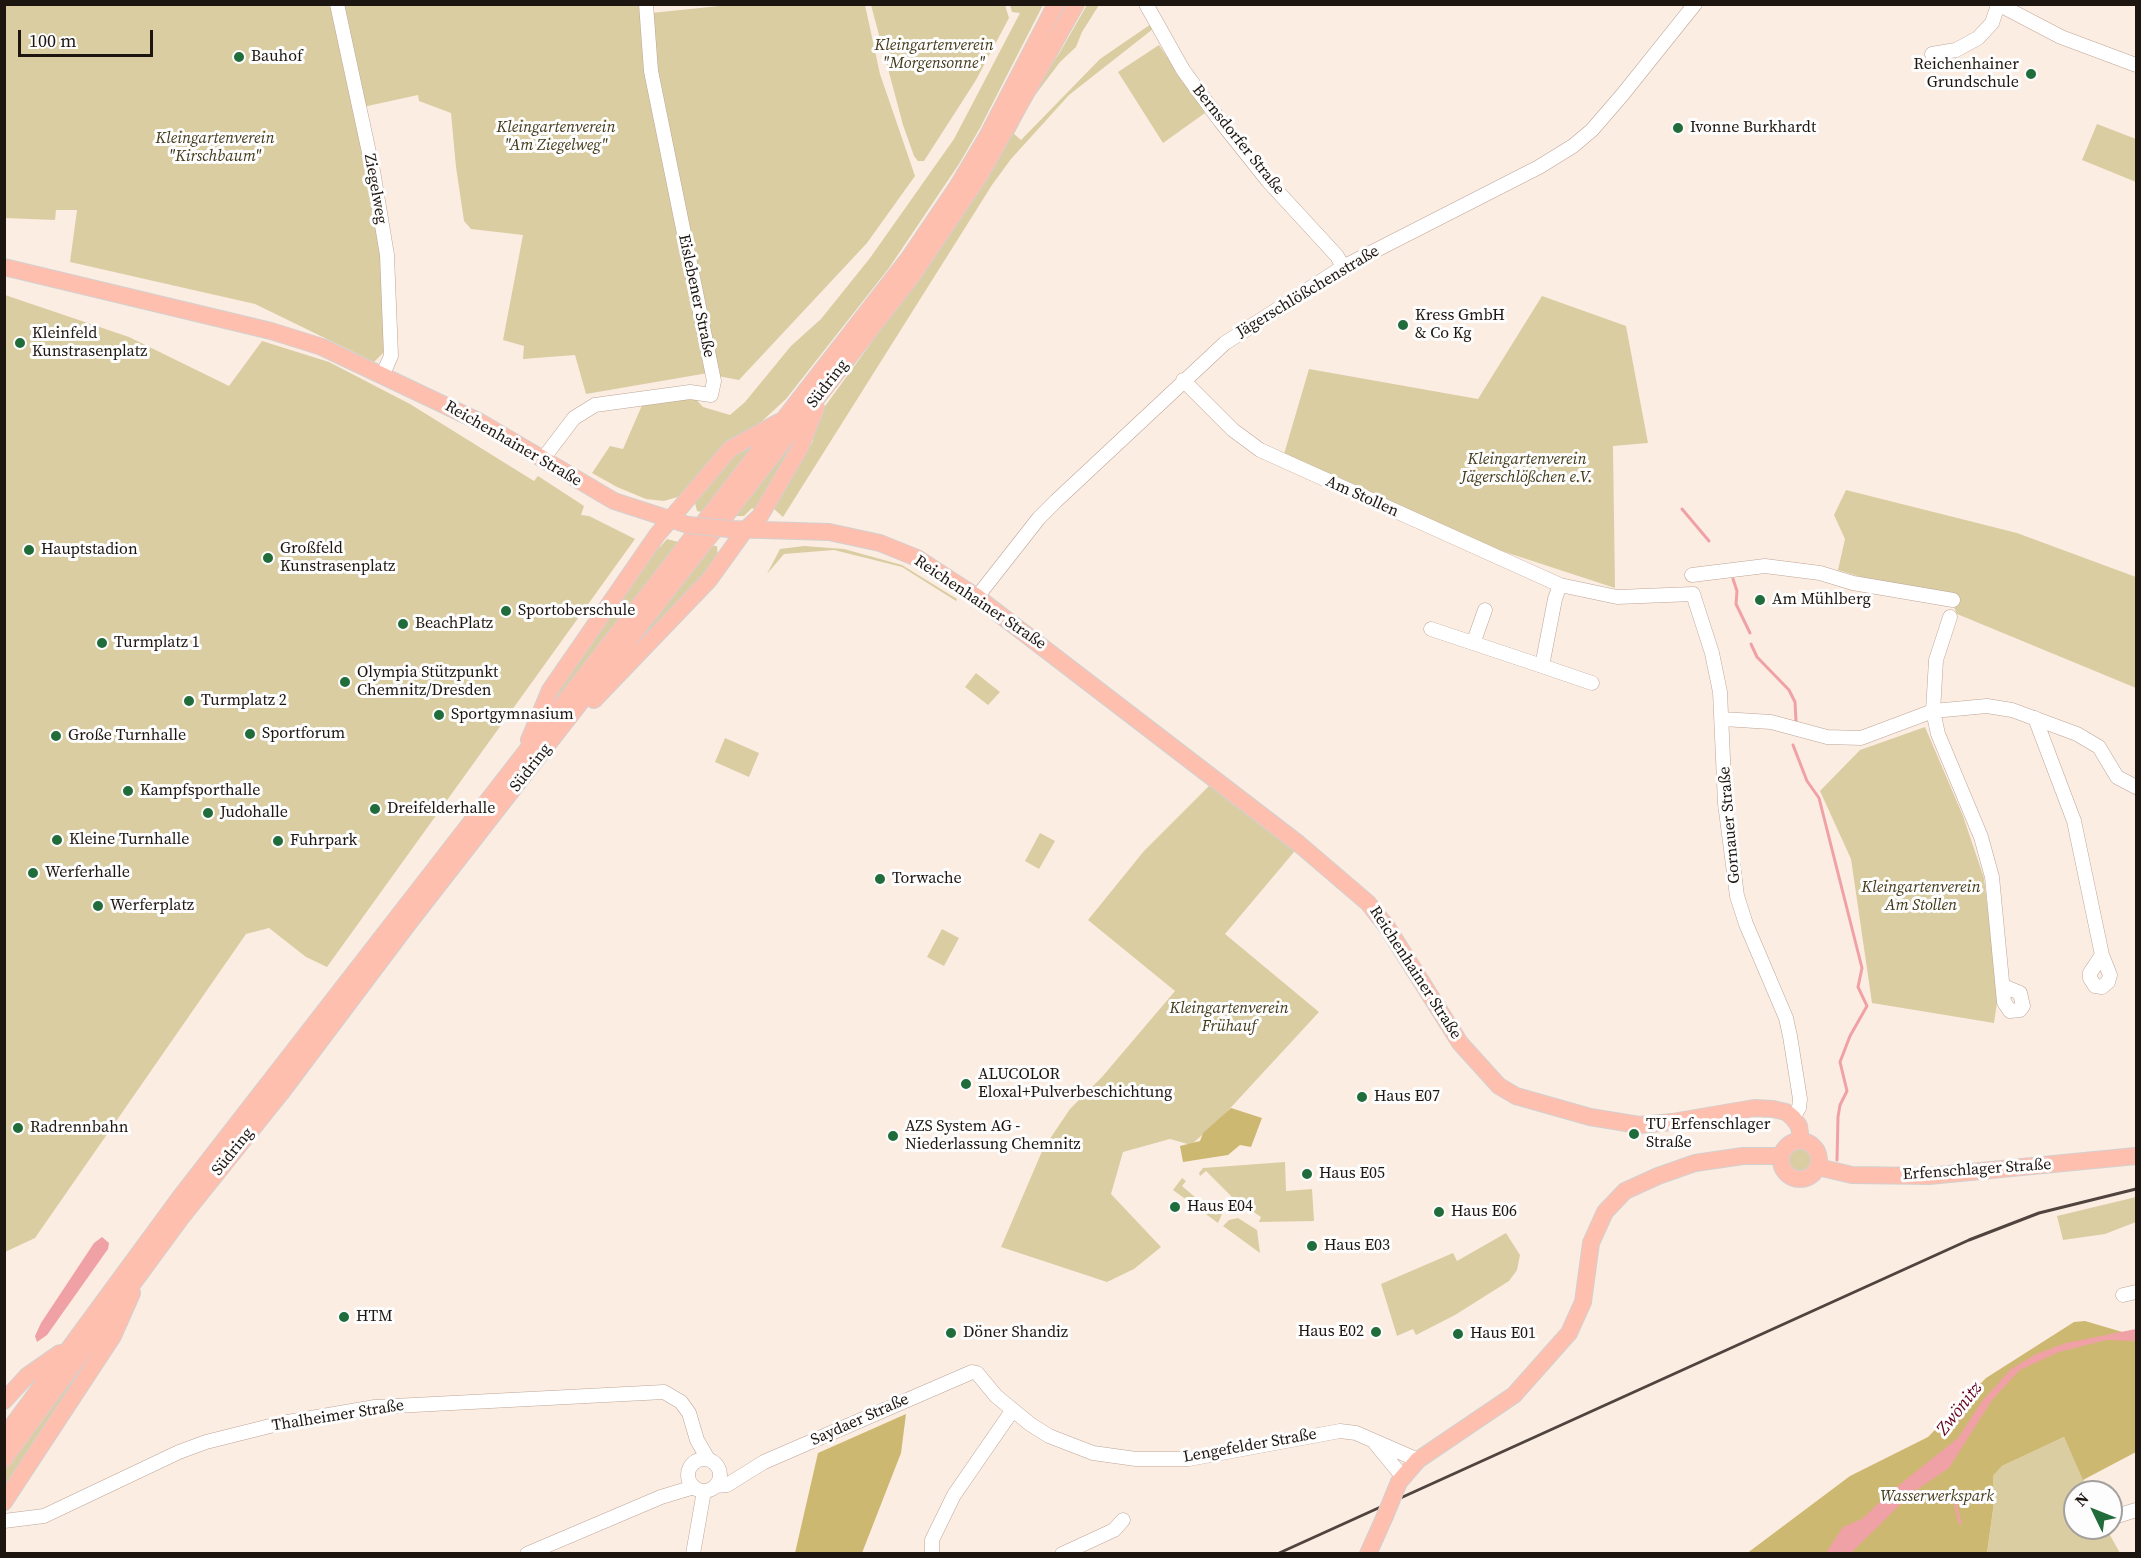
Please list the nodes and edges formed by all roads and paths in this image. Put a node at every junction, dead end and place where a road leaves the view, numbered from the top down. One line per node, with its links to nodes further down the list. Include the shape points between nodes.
1 (337, 4): 12 (street, Ziegelweg, via 387,255 391,356)
2 (646, 4): 16 (street, Eislebener Straße, via 651,71 714,381 711,395 690,392 595,405 574,418)
3 (1056, 4): 15 (main road, Südring, via 988,135 938,216)
4 (1077, 4): 14 (main road, Südring, via 961,206)
5 (1146, 4): 11 (street, Bernsdorfer Straße, via 1183,70 1221,122 1268,181 1337,255)
6 (1695, 4): 11 (street, Jägerschlößchenstraße, via 1623,94 1573,146)
7 (1998, 4): 8 (street, via 1992,23 1978,38 1956,50); 9 (street, via 2061,38)
8 (1932, 54)
9 (2136, 65)
10 (4, 267): 12 (main road, Reichenhainer Straße, via 300,339)
11 (1343, 267): 13 (street, Jägerschlößchenstraße, via 1225,343)
12 (383, 374): 16 (main road, Reichenhainer Straße, via 480,422)
13 (1184, 380): 20 (street, Am Stollen, via 1233,430 1260,450); 22 (street, Jägerschlößchenstraße, via 1039,518)
14 (823, 392): 18 (main road, via 800,448 760,516); 33 (main road, Südring)
15 (787, 416): 17 (main road, via 730,449); 34 (main road, Südring)
16 (543, 460): 17 (main road, Reichenhainer Straße, via 614,501)
17 (671, 520): 18 (main road, Reichenhainer Straße, bridge); 34 (main road, via 550,690)
18 (737, 529): 22 (main road, Reichenhainer Straße, via 835,532 880,543 917,558); 33 (main road, via 709,580 602,693)
19 (1692, 575): 23 (street, via 1765,566)
20 (1560, 585): 21 (street, Am Stollen, via 1617,597); 28 (street)
21 (1693, 594): 32 (street, Gornauer Straße, via 1712,653)
22 (977, 597): 38 (main road, Reichenhainer Straße, via 1299,844 1368,903 1449,1027 1499,1086 1530,1102 1630,1124 1672,1122 1754,1108 1786,1112)
23 (1953, 600)
24 (1485, 610): 27 (street)
25 (1950, 617): 30 (street, via 1936,660)
26 (1431, 628): 27 (street)
27 (1474, 641): 28 (street)
28 (1542, 666): 29 (street)
29 (1592, 683)
30 (1932, 711): 31 (street, via 1987,706); 32 (street, via 1861,738 1827,737 1771,722); 37 (street, via 1982,837 1992,877)
31 (2035, 718): 35 (street, via 2078,734 2099,747 2117,777); 36 (street, via 2074,821)
32 (1723, 719): 38 (street, Gornauer Straße, via 1731,863 1746,924 1787,1021 1800,1099)
33 (558, 733): 43 (main road, Südring)
34 (520, 760): 44 (main road, Südring, via 181,1196)
35 (2136, 787)
36 (2103, 955)
37 (2003, 986)
38 (1793, 1118): 39 (main road, via 1799,1126)
39 (1801, 1141): 40 (main road, via 1787,1145); 42 (main road, via 1816,1151)
40 (1781, 1156): 42 (main road, via 1784,1172 1795,1179 1811,1176); 52 (main road, via 1743,1156 1695,1163 1625,1191 1605,1212 1591,1243 1583,1302 1569,1333 1514,1395)
41 (2136, 1156): 42 (main road, Erfenschlager Straße, via 1929,1176 1852,1175)
42 (1818, 1167)
43 (140, 1274): 50 (main road, Südring); 57 (main road, via 113,1336)
44 (71, 1346): 46 (main road, via 27,1376); 48 (main road, Südring)
45 (972, 1372): 47 (street, Lengefelder Straße); 54 (street, Saydaer Straße)
46 (4, 1401)
47 (1012, 1411): 49 (street, Lengefelder Straße, via 1049,1436 1084,1450 1136,1460 1189,1459 1340,1431 1356,1432); 62 (street, via 954,1495 932,1540)
48 (4, 1437)
49 (1373, 1441): 52 (street, Lengefelder Straße); 55 (street)
50 (4, 1459)
51 (703, 1459): 53 (street); 56 (street, via 690,1467); 59 (street, Thalheimer Straße, via 689,1413 681,1402 664,1392 375,1407 206,1442 44,1516)
52 (1418, 1460): 55 (main road)
53 (719, 1468): 54 (street, Saydaer Straße); 56 (street, via 720,1478)
54 (750, 1471): 56 (street, Saydaer Straße, via 727,1485)
55 (1400, 1479): 64 (main road, bridge)
56 (700, 1486): 60 (street, Saydaer Straße, via 661,1497); 61 (street)
57 (4, 1502)
58 (1123, 1520): 63 (street, via 1114,1530)
59 (4, 1521)
60 (527, 1554)
61 (693, 1554)
62 (932, 1554)
63 (1062, 1554)
64 (1368, 1554)

